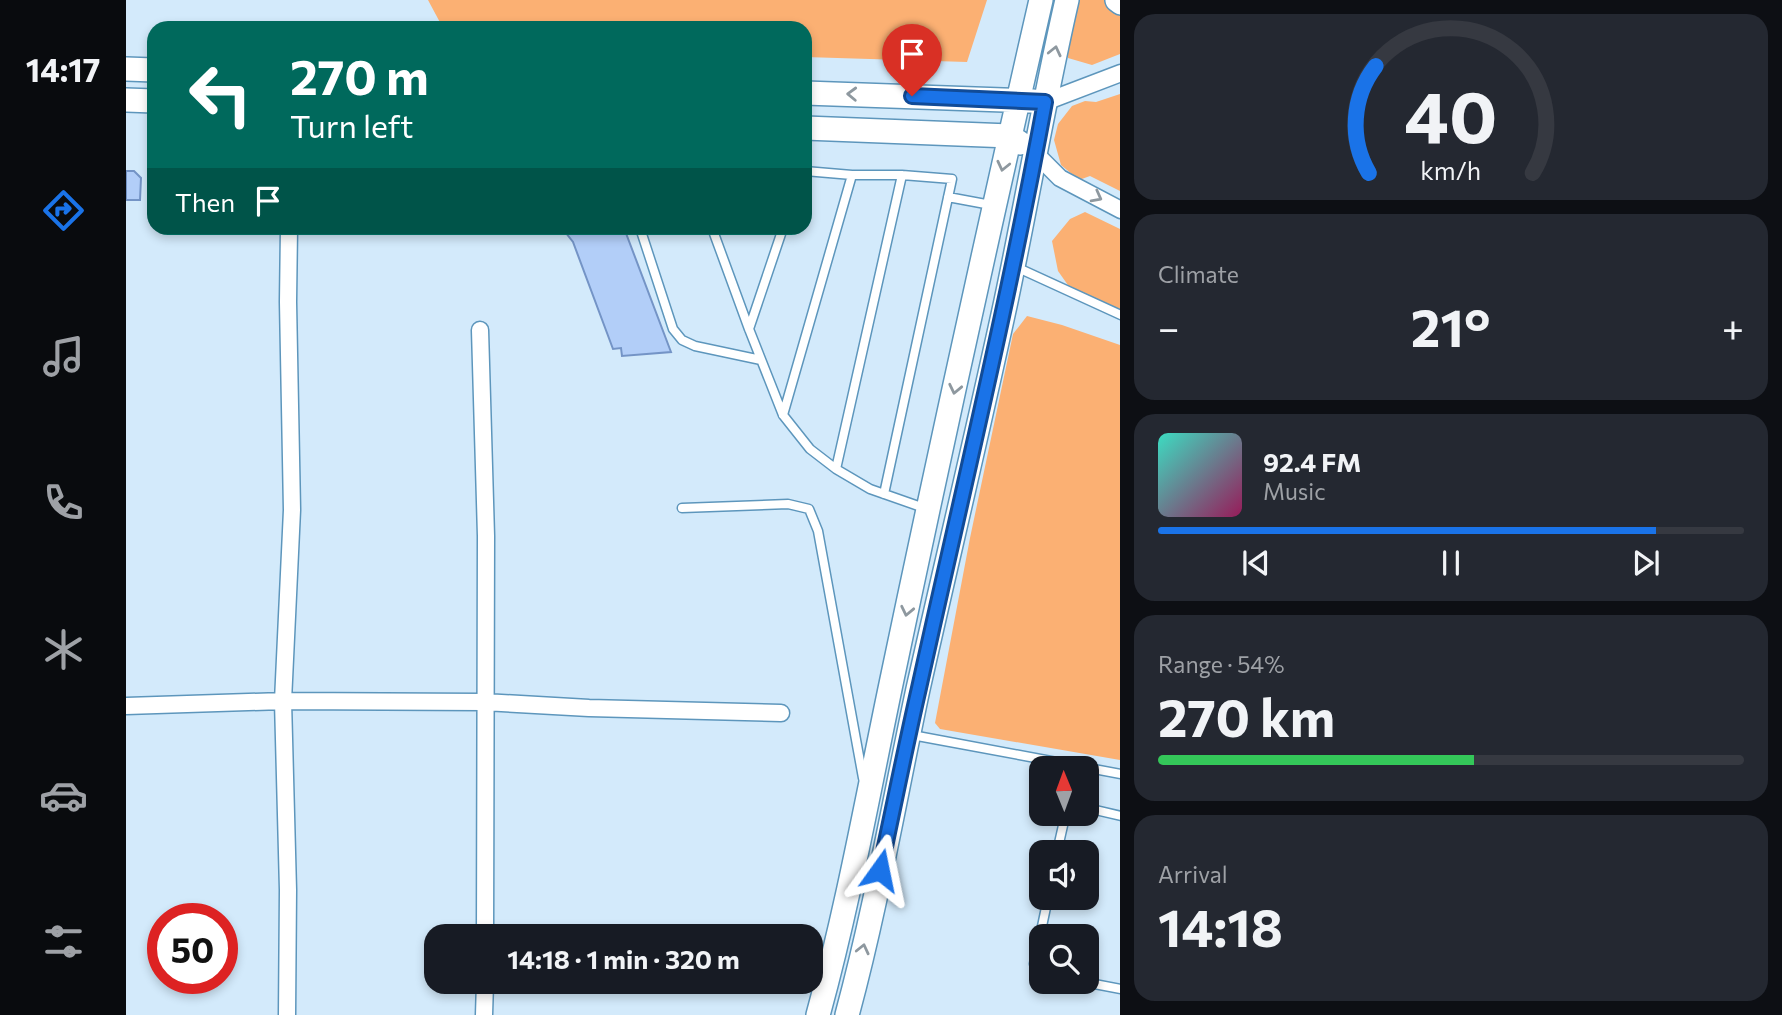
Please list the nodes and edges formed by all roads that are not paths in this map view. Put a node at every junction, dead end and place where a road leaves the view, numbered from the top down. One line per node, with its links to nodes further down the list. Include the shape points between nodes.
1 (1041, 0): 8 (main road)
2 (1067, 0): 10 (main road, one-way to 2)
3 (126, 69): 4 (main road)
4 (147, 70)
5 (1120, 73): 10 (street)
6 (812, 93): 8 (main road, one-way to 6)
7 (126, 100): 9 (main road)
8 (1018, 100): 10 (main road); 12 (main road)
9 (147, 101)
10 (1045, 102): 13 (main road)
11 (812, 128): 12 (main road)
12 (1010, 136): 13 (main road); 18 (main road, one-way to 18)
13 (1035, 154): 19 (street, one-way to 19, via 1060,178); 24 (main road)
14 (812, 172): 15 (lane)
15 (852, 175): 16 (lane); 29 (lane)
16 (902, 175): 17 (lane, via 951,179); 30 (lane)
17 (948, 197): 18 (lane); 31 (lane)
18 (994, 206): 33 (main road, one-way to 33)
19 (1120, 209)
20 (289, 235): 34 (street, via 292,510)
21 (642, 235): 28 (lane, via 673,328 682,340)
22 (715, 235): 27 (lane)
23 (781, 235): 27 (lane)
24 (1013, 265): 25 (lane); 38 (main road)
25 (1120, 316)
26 (480, 330): 35 (street, via 486,536)
27 (749, 330): 28 (lane)
28 (761, 360): 29 (lane)
29 (783, 415): 30 (lane, via 810,449)
30 (835, 469): 31 (lane)
31 (884, 494): 33 (lane)
32 (682, 508): 40 (lane, via 788,504 809,509 818,531)
33 (929, 510): 40 (main road, one-way to 40)
34 (283, 701): 35 (street); 36 (street); 47 (street)
35 (484, 702): 37 (street); 43 (street)
36 (126, 706)
37 (781, 713)
38 (909, 734): 39 (lane); 50 (main road, one-way to 38)
39 (1120, 774)
40 (867, 801): 49 (main road)
41 (1099, 811): 42 (lane)
42 (1120, 816)
43 (485, 924)
44 (1099, 985): 45 (lane)
45 (1120, 989)
46 (485, 994): 48 (street)
47 (287, 1015)
48 (484, 1015)
49 (818, 1015)
50 (847, 1015)

